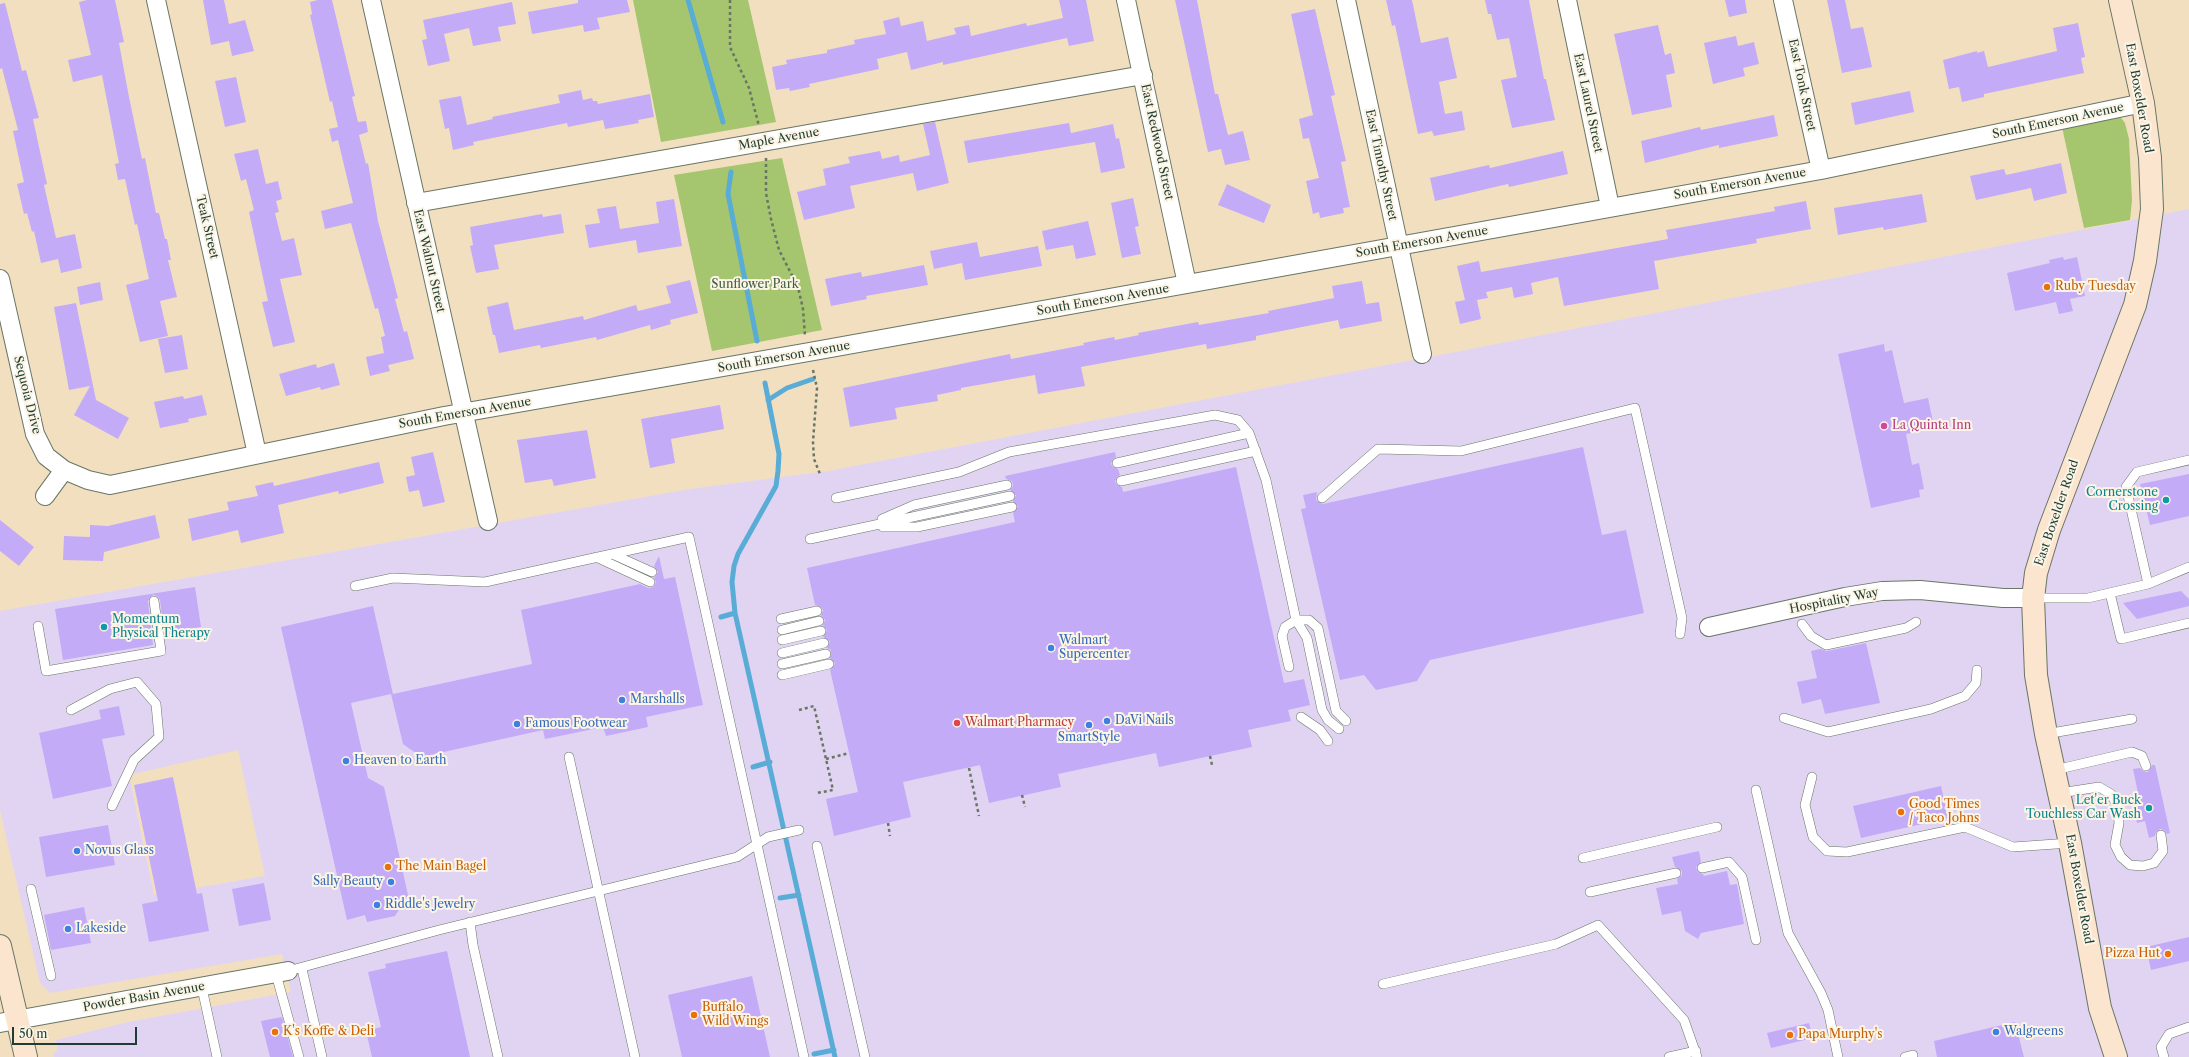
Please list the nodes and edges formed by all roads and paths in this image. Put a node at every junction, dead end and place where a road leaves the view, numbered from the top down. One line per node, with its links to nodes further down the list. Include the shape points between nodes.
1 (156, 0): 25 (street, Teak Street)
2 (371, 0): 14 (street, East Walnut Street)
3 (730, 0): 11 (path, via 730,47 749,88)
4 (1126, 0): 9 (street, East Redwood Street)
5 (1346, 0): 16 (street, East Timothy Street)
6 (1567, 0): 15 (street, East Laurel Street)
7 (1783, 0): 13 (street, East Tonk Street)
8 (2120, 0): 10 (main road, East Boxelder Road)
9 (1143, 75): 14 (street, Maple Avenue); 18 (street, East Redwood Street)
10 (2142, 103): 13 (street, South Emerson Avenue); 48 (main road, East Boxelder Road, via 2150,158 2152,209 2140,283 2135,305 2049,530 2036,573)
11 (759, 127)
12 (766, 158): 19 (path, via 766,193 771,220 779,250 798,287)
13 (1821, 170): 15 (street, South Emerson Avenue)
14 (416, 204): 22 (street, East Walnut Street)
15 (1610, 207): 16 (street, South Emerson Avenue)
16 (1399, 246): 18 (street, South Emerson Avenue); 20 (street, East Timothy Street)
17 (0, 279): 28 (street, Sequoia Drive, via 35,434 46,456)
18 (1187, 284): 22 (street, South Emerson Avenue)
19 (805, 336)
20 (1422, 354)
21 (813, 370): 29 (path, via 817,388 814,459)
22 (464, 412): 25 (street, South Emerson Avenue); 37 (street, East Walnut Street)
23 (1249, 433): 24 (lane); 27 (lane); 34 (lane, via 1238,420 1215,415 1009,452 959,472)
24 (1256, 451): 30 (lane); 52 (lane, via 1266,480)
25 (257, 454): 28 (street, South Emerson Avenue, via 110,485 88,480)
26 (2189, 460): 45 (lane, via 2137,472 2126,487)
27 (1117, 463)
28 (64, 470): 32 (street)
29 (820, 474)
30 (1121, 481)
31 (1007, 485): 38 (lane, via 914,505)
32 (45, 496)
33 (1010, 496): 38 (lane)
34 (836, 498)
35 (1322, 498): 61 (lane, via 1378,449 1461,451 1635,408 1682,618)
36 (1012, 507): 38 (lane, via 917,527)
37 (488, 521)
38 (864, 527): 39 (lane)
39 (810, 539)
40 (612, 554): 41 (lane); 43 (lane); 101 (lane, via 689,537)
41 (596, 557): 44 (lane); 46 (lane, via 485,582 394,578)
42 (2189, 567): 45 (lane)
43 (652, 572)
44 (650, 582)
45 (2148, 584): 47 (lane)
46 (355, 586)
47 (2110, 593): 48 (lane, via 2088,598); 55 (lane, via 2121,639)
48 (2033, 598): 58 (street, Hospitality Way, via 2003,598 1920,590 1882,591); 78 (main road, East Boxelder Road, via 2036,675)
49 (154, 601): 57 (lane, via 161,651 46,671)
50 (817, 611): 51 (lane)
51 (781, 619)
52 (1296, 620): 68 (lane, via 1285,627 1282,636); 76 (lane, via 1310,620 1318,628 1336,711); 77 (lane, via 1306,638 1322,710 1328,720)
53 (819, 621): 59 (lane)
54 (1916, 622): 56 (lane, via 1906,628 1826,645 1811,636)
55 (2189, 623)
56 (1802, 624)
57 (38, 626)
58 (1709, 627)
59 (782, 630)
60 (821, 631): 62 (lane)
61 (1680, 634)
62 (782, 640)
63 (824, 643): 64 (lane)
64 (782, 653)
65 (826, 654): 66 (lane)
66 (782, 664)
67 (829, 664): 70 (lane)
68 (1289, 667)
69 (1977, 670): 74 (lane, via 1976,683 1965,696 1931,710 1828,732)
70 (782, 675)
71 (71, 710): 93 (lane, via 110,690 137,682 156,704 159,737 134,760)
72 (799, 710): 83 (path, via 814,706)
73 (1301, 717): 79 (lane, via 1320,730)
74 (1784, 718)
75 (2132, 719): 78 (lane)
76 (1346, 721)
77 (1339, 729)
78 (2046, 734): 87 (main road, East Boxelder Road)
79 (1328, 741)
80 (849, 754): 83 (path)
81 (1210, 756): 84 (path)
82 (569, 757): 108 (lane)
83 (826, 759): 91 (path, via 833,790)
84 (1212, 765)
85 (2146, 766): 87 (lane, via 2142,756 2132,752)
86 (969, 768): 95 (path)
87 (2055, 770): 90 (main road, East Boxelder Road)
88 (1812, 777): 102 (lane, via 1805,806 1813,836 1827,851 1847,852 1965,827 2013,847)
89 (1756, 790): 129 (lane, via 1788,933 1828,1010)
90 (2060, 793): 99 (lane, via 2099,787 2111,794 2118,807 2119,823 2115,845 2121,857 2130,865 2143,866 2154,863 2163,851); 102 (main road, East Boxelder Road)
91 (817, 794)
92 (1022, 796): 94 (path)
93 (112, 806)
94 (1025, 807)
95 (980, 816)
96 (888, 823): 100 (path)
97 (1718, 827): 104 (lane)
98 (799, 830): 101 (lane, via 768,837)
99 (2161, 835)
100 (890, 836)
101 (758, 843): 108 (lane, via 737,857); 126 (lane)
102 (2070, 843): 130 (main road, East Boxelder Road, via 2100,1008)
103 (818, 846): 127 (lane)
104 (1582, 858)
105 (1702, 868): 111 (lane, via 1729,862 1742,877)
106 (1676, 873): 109 (lane)
107 (31, 889): 114 (lane)
108 (598, 892): 110 (lane); 125 (lane)
109 (1590, 892)
110 (470, 922): 113 (lane); 124 (lane)
111 (1756, 940)
112 (0, 946): 117 (main road)
113 (289, 971): 116 (street, Powder Basin Avenue); 122 (lane); 123 (lane)
114 (51, 976)
115 (1383, 984): 119 (lane, via 1556,944 1598,925 1684,1020)
116 (202, 988): 117 (street, Powder Basin Avenue); 121 (lane)
117 (9, 1021): 120 (main road)
118 (2189, 1027): 131 (lane, via 2169,1034 2161,1047)
119 (1697, 1054): 128 (lane)
120 (26, 1057)
121 (218, 1057)
122 (299, 1057)
123 (322, 1057)
124 (498, 1057)
125 (635, 1057)
126 (804, 1057)
127 (865, 1057)
128 (1669, 1057)
129 (1838, 1057)
130 (2116, 1057)
131 (2164, 1057)

